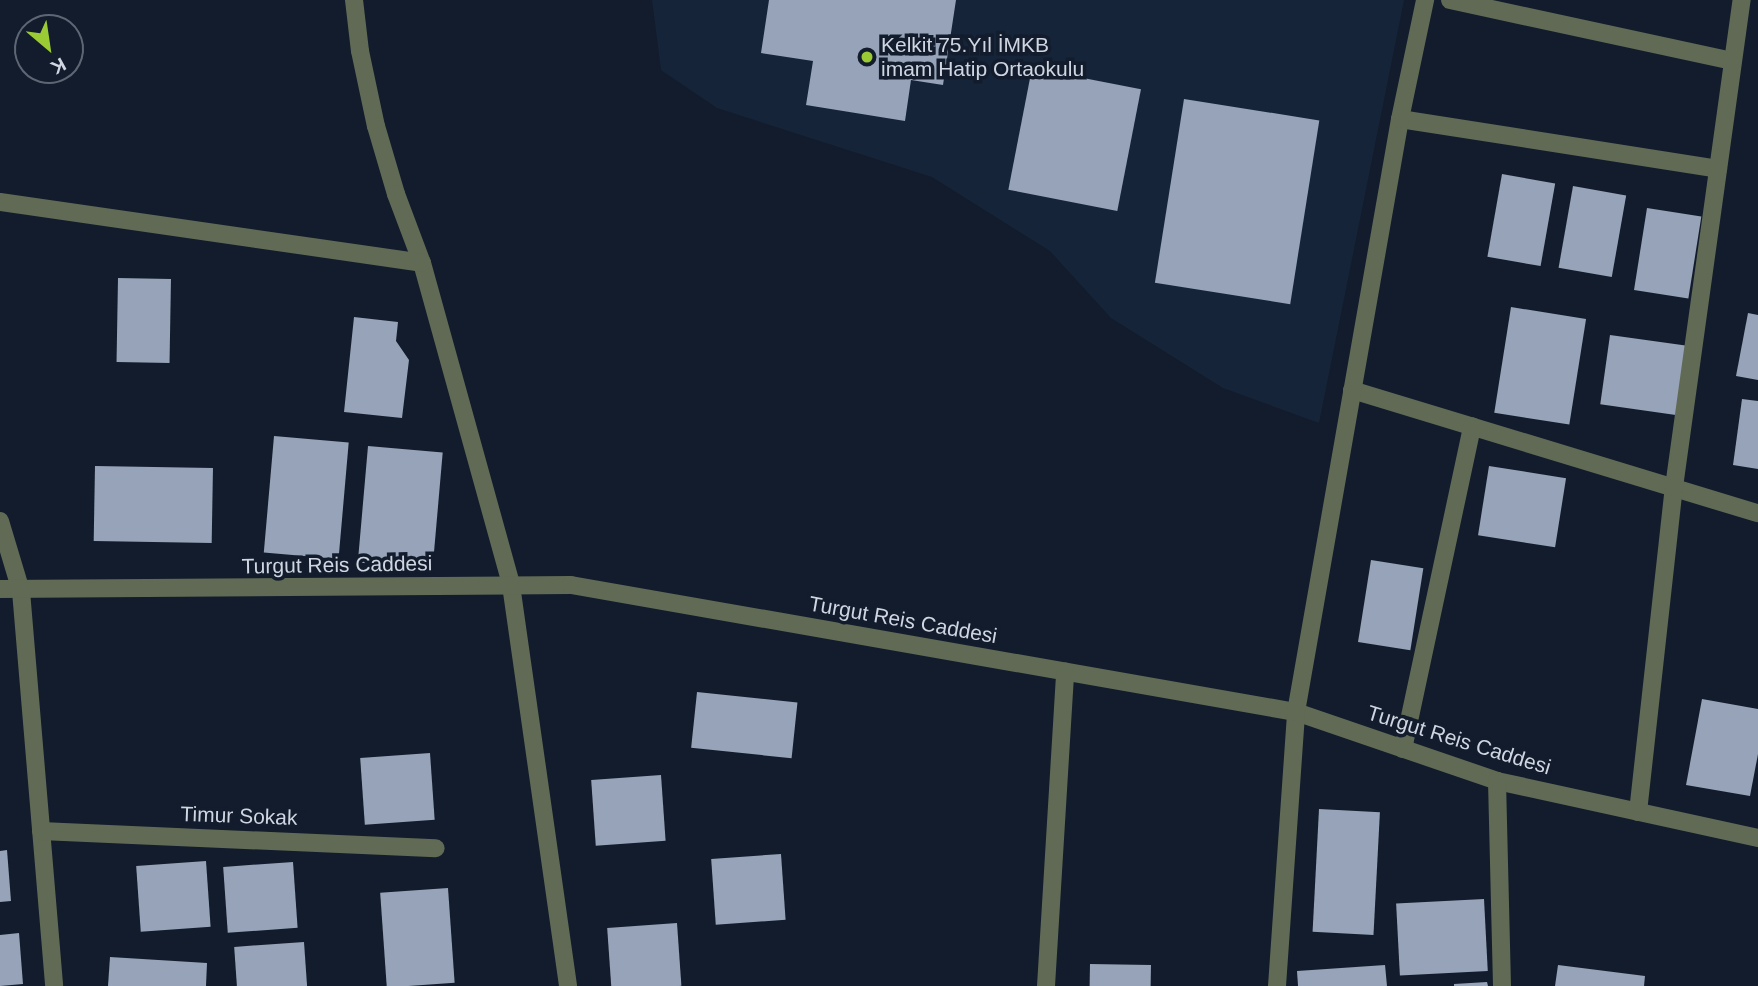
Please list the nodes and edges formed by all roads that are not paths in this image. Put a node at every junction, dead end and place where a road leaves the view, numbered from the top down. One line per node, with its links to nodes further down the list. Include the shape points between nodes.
1 (354, 0): 9 (street, via 376,126)
2 (1424, 0): 6 (street)
3 (1450, 0): 5 (street)
4 (1742, 0): 5 (street)
5 (1733, 61): 7 (street)
6 (1400, 119): 7 (street); 10 (street)
7 (1718, 169): 12 (street)
8 (0, 202): 9 (street)
9 (422, 263): 15 (street)
10 (1352, 390): 11 (street); 19 (street)
11 (1472, 426): 12 (street); 20 (street)
12 (1674, 487): 13 (street); 22 (street)
13 (1758, 513)
14 (0, 521): 17 (street)
15 (511, 586): 17 (street, Turgut Reis Caddesi); 18 (street, Turgut Reis Caddesi, via 571,585); 27 (street)
16 (0, 589): 17 (street, Turgut Reis Caddesi)
17 (21, 591): 23 (street)
18 (1065, 672): 19 (street, Turgut Reis Caddesi); 28 (street)
19 (1296, 712): 20 (street, Turgut Reis Caddesi); 29 (street)
20 (1404, 749): 21 (street, Turgut Reis Caddesi)
21 (1497, 781): 22 (street, Turgut Reis Caddesi); 30 (street)
22 (1638, 812): 24 (street, Turgut Reis Caddesi)
23 (41, 831): 25 (street, Timur Sokak); 26 (street)
24 (1758, 838)
25 (436, 848)
26 (54, 986)
27 (568, 986)
28 (1046, 986)
29 (1277, 986)
30 (1502, 986)

